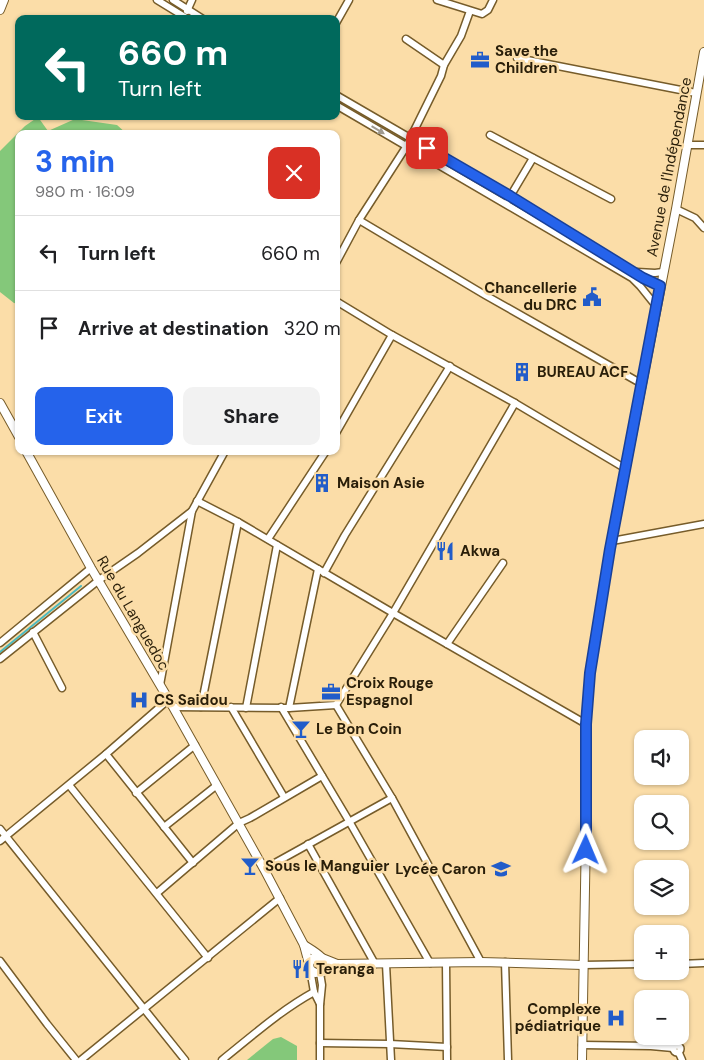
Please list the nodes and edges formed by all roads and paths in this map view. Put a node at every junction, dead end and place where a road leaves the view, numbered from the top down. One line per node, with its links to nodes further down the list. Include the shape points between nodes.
1 (4, 0): 9 (main road)
2 (157, 0): 11 (street)
3 (173, 0): 8 (street)
4 (192, 0): 8 (street)
5 (349, 0): 14 (street)
6 (437, 0): 10 (street)
7 (493, 0): 10 (street, via 486,13)
8 (188, 9): 12 (street); 13 (street)
9 (0, 10)
10 (470, 11): 18 (street, via 461,36)
11 (181, 15)
12 (187, 15)
13 (197, 15)
14 (340, 16)
15 (406, 39): 18 (street)
16 (704, 52): 19 (main road, Avenue de l'Indépendance)
17 (517, 58): 19 (street)
18 (444, 65): 23 (street)
19 (696, 93): 24 (main road, Avenue de l'Indépendance)
20 (340, 97): 23 (street)
21 (340, 107): 26 (street, one-way to 26)
22 (490, 135): 27 (street)
23 (410, 138): 26 (street); 28 (street)
24 (687, 145): 25 (street); 31 (main road, Avenue de l'Indépendance)
25 (704, 145)
26 (406, 147): 30 (street); 32 (street)
27 (533, 158): 28 (street); 29 (street)
28 (510, 196): 30 (street); 35 (street)
29 (611, 199)
30 (506, 203): 39 (street, via 632,278)
31 (676, 209): 33 (street, via 695,218); 36 (main road, Avenue de l'Indépendance)
32 (359, 220): 34 (street); 42 (street)
33 (704, 228)
34 (340, 256)
35 (633, 271): 36 (street); 37 (street)
36 (663, 272): 37 (main road, Avenue de l'Indépendance)
37 (660, 286): 39 (main road, Avenue de l'Indépendance)
38 (340, 303): 40 (street)
39 (656, 306): 42 (main road, Avenue de l'Indépendance)
40 (392, 335): 41 (street); 45 (street)
41 (450, 366): 44 (street); 60 (street)
42 (642, 384): 50 (main road, Avenue de l'Indépendance)
43 (0, 403): 46 (main road)
44 (515, 403): 50 (street); 62 (street)
45 (340, 426)
46 (15, 431)
47 (28, 455): 59 (main road, Rue du Languedoc)
48 (223, 455): 51 (street)
49 (323, 455): 55 (street)
50 (626, 469): 56 (main road, Avenue de l'Indépendance)
51 (197, 501): 52 (street); 53 (street)
52 (192, 510): 61 (street); 67 (street)
53 (238, 522): 55 (street); 71 (street)
54 (704, 524): 56 (street)
55 (268, 539): 57 (street)
56 (612, 541): 76 (main road, Avenue de l'Indépendance, via 590,673)
57 (277, 545): 60 (street); 74 (street)
58 (503, 563): 65 (street)
59 (91, 568): 61 (main road, Rue du Languedoc); 64 (street)
60 (321, 571): 62 (street); 75 (street)
61 (99, 580): 63 (street); 67 (main road, Rue du Languedoc)
62 (393, 613): 65 (street); 70 (street)
63 (33, 632): 66 (street); 68 (street)
64 (0, 642)
65 (447, 644): 76 (street)
66 (0, 659)
67 (160, 685): 69 (main road, Rue du Languedoc)
68 (62, 688)
69 (170, 703): 71 (street); 77 (main road, Rue du Languedoc); 78 (street)
70 (336, 705): 75 (street); 84 (street)
71 (202, 707): 72 (street)
72 (231, 707): 74 (street); 83 (street)
73 (281, 707): 74 (street); 75 (street); 79 (street)
74 (246, 708)
75 (289, 708)
76 (586, 724): 110 (main road, Avenue de l'Indépendance)
77 (195, 745): 81 (main road, Rue du Languedoc); 82 (street)
78 (106, 754): 80 (street); 82 (street)
79 (322, 776): 83 (street); 85 (street)
80 (69, 785): 89 (street); 94 (street)
81 (218, 785): 86 (main road, Rue du Languedoc); 87 (street)
82 (136, 792): 87 (street)
83 (284, 797): 86 (street)
84 (392, 798): 85 (street); 100 (street)
85 (349, 821): 91 (street); 102 (street)
86 (239, 823): 92 (street); 93 (main road, Rue du Languedoc)
87 (164, 827): 92 (street)
88 (0, 829): 89 (street)
89 (6, 836): 90 (street); 115 (street)
90 (0, 841)
91 (308, 844): 93 (street); 106 (street)
92 (193, 863): 94 (street)
93 (264, 869): 95 (main road, Rue du Languedoc)
94 (158, 893): 97 (street)
95 (280, 898): 96 (main road, Rue du Languedoc); 97 (street)
96 (304, 945): 98 (main road); 111 (main road, Rue du Languedoc)
97 (208, 958): 115 (street)
98 (321, 958): 105 (main road); 111 (main road, via 312,959); 112 (main road, via 326,965)
99 (0, 961): 120 (street)
100 (481, 962): 101 (main road); 103 (main road)
101 (505, 962): 110 (main road); 127 (street)
102 (430, 963): 103 (main road); 107 (main road)
103 (446, 963): 119 (street)
104 (704, 963): 109 (street)
105 (337, 964): 106 (main road); 112 (main road)
106 (375, 964): 107 (main road)
107 (386, 964): 117 (street)
108 (634, 964): 110 (street)
109 (689, 964)
110 (583, 965): 118 (main road, Avenue de l'Indépendance)
111 (310, 966): 112 (main road, via 315,973); 113 (street)
112 (322, 972): 114 (street)
113 (314, 992): 114 (street); 123 (street, via 278,1015)
114 (320, 1005): 116 (street)
115 (144, 1008): 121 (street); 122 (street)
116 (320, 1043): 117 (street); 124 (street)
117 (390, 1044): 119 (street); 125 (street)
118 (582, 1045): 128 (main road, Avenue de l'Indépendance); 129 (street, via 651,1046 676,1051)
119 (447, 1047): 126 (street)
120 (76, 1060)
121 (81, 1060)
122 (185, 1060)
123 (222, 1060)
124 (320, 1060)
125 (391, 1060)
126 (447, 1060)
127 (508, 1060)
128 (582, 1060)
129 (682, 1060)

